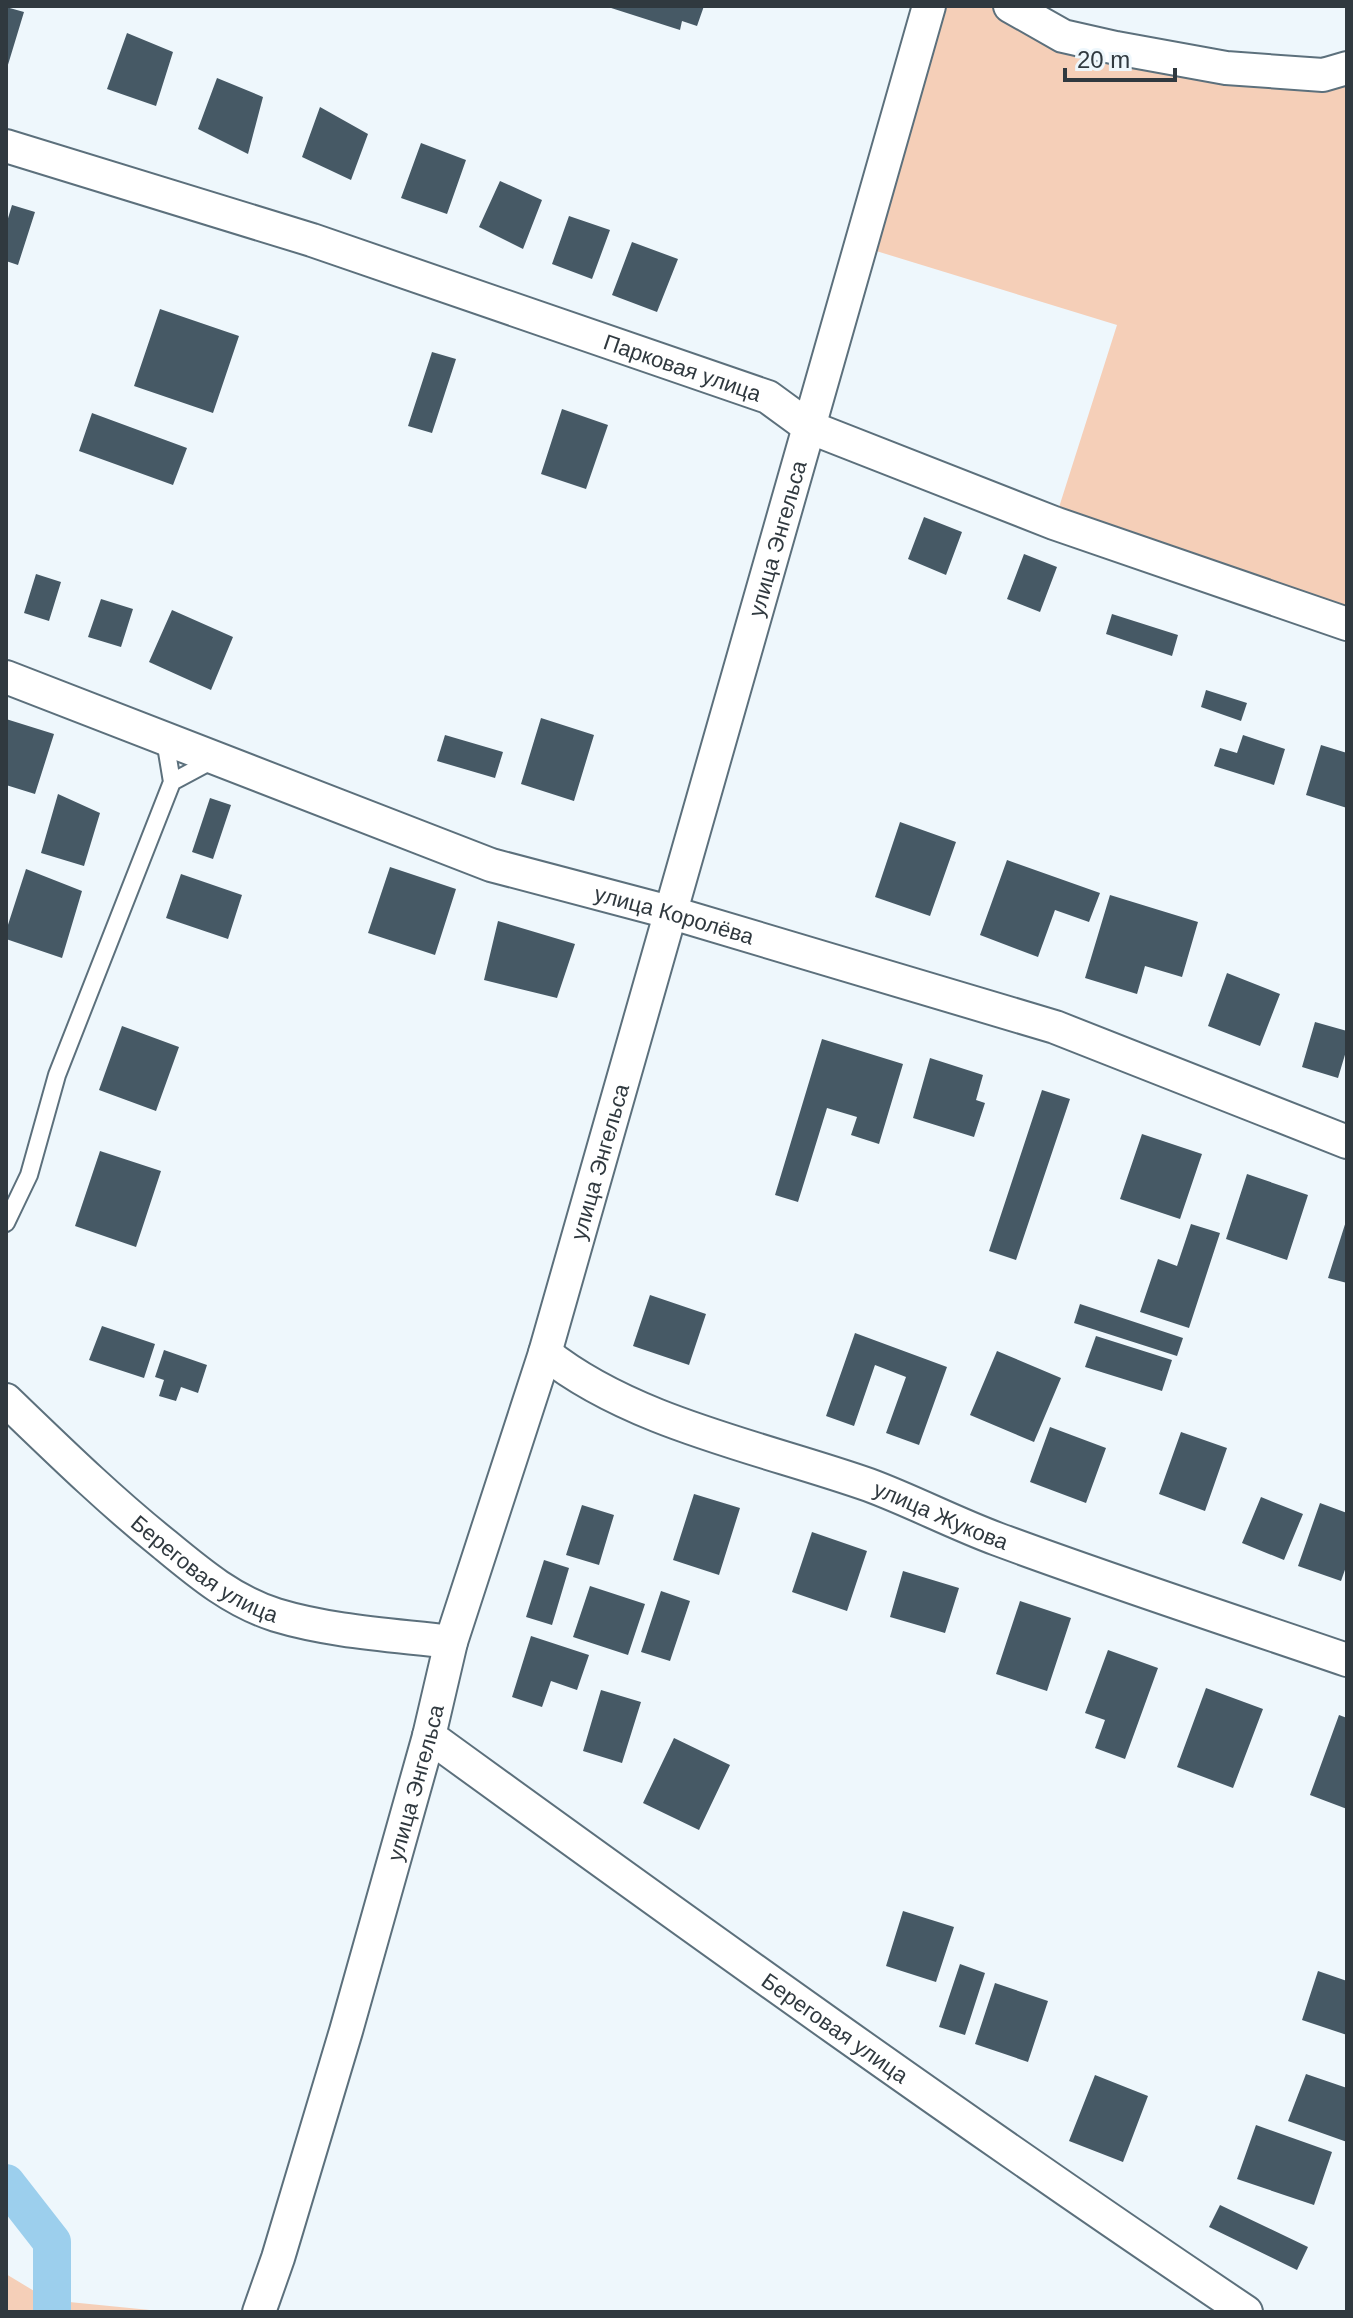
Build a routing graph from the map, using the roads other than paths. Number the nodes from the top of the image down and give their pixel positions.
1 (929, 6) edge
2 (1010, 6) edge
3 (1347, 68) edge
4 (6, 146) edge
5 (809, 427) junction
6 (1347, 624) edge
7 (6, 677) edge
8 (165, 740) junction
9 (215, 759) junction
10 (172, 782) junction
11 (669, 912) junction
12 (1347, 1142) edge
13 (6, 1223) edge
14 (545, 1353) junction
15 (6, 1400) edge
16 (451, 1642) junction
17 (1347, 1660) edge
18 (429, 1736) junction
19 (259, 2312) edge
20 (1246, 2312) edge

1 - 5 street, улица Энгельса
2 - 3 street
4 - 5 street, Парковая улица
5 - 6 street, Парковая улица
5 - 11 street, улица Энгельса
7 - 8 street, улица Королёва
8 - 9 street, улица Королёва
8 - 10 lane
9 - 10 lane
9 - 11 street, улица Королёва
10 - 13 lane
11 - 12 street, улица Королёва
11 - 14 street, улица Энгельса
14 - 16 street, улица Энгельса
14 - 17 street, улица Жукова
15 - 16 street, Береговая улица
16 - 18 street, улица Энгельса
18 - 19 street, улица Энгельса
18 - 20 street, Береговая улица

